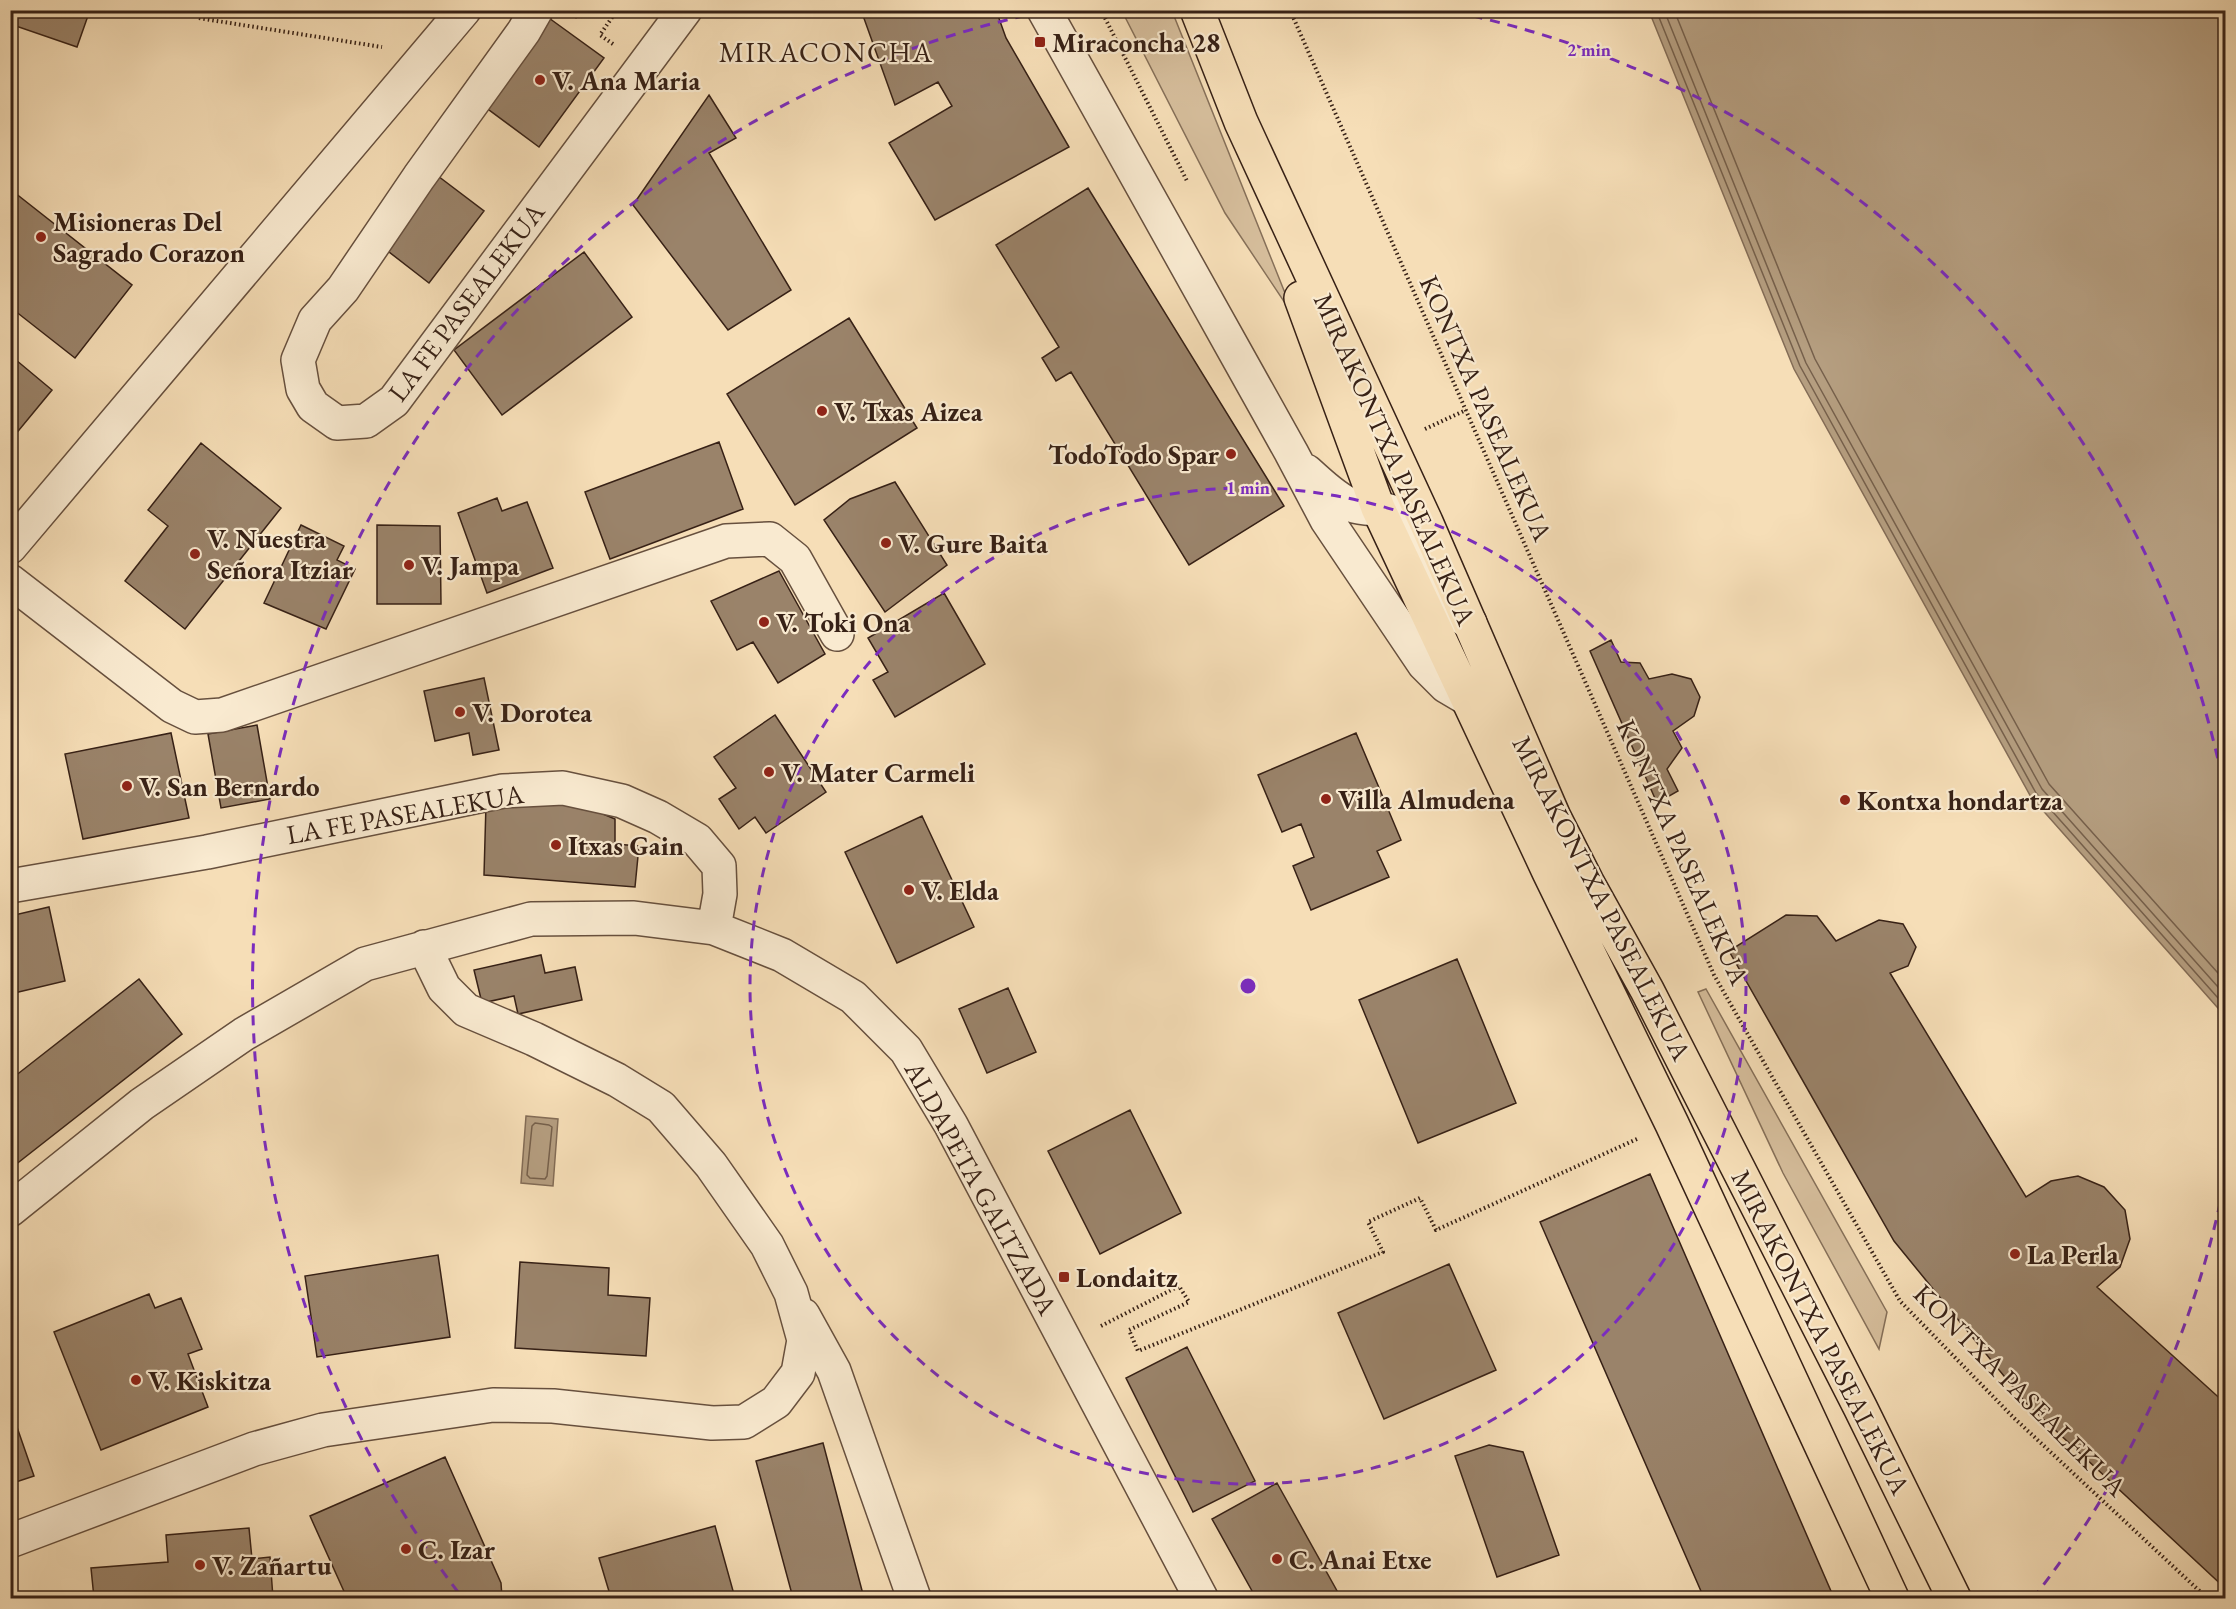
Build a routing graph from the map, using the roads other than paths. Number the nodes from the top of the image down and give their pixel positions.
1 (464, 10) edge
2 (536, 10) edge
3 (686, 10) edge
4 (1044, 10) edge
5 (1197, 10) edge
6 (1241, 123) junction
7 (1297, 464) junction
8 (1369, 508) junction
9 (1344, 545) junction
10 (10, 547) edge
11 (10, 581) edge
12 (1470, 623) junction
13 (837, 634) dead end
14 (1468, 699) junction
15 (10, 886) edge
16 (714, 928) junction
17 (424, 947) junction
18 (10, 1210) edge
19 (791, 1293) junction
20 (10, 1540) edge
21 (914, 1599) edge
22 (1201, 1599) edge
23 (1892, 1599) edge
24 (1954, 1599) edge

1 - 10 street
2 - 3 street, LA FE PASEALEKUA
4 - 7 street
5 - 6 main road, MIRAKONTXA PASEALEKUA
6 - 8 main road, MIRAKONTXA PASEALEKUA
6 - 12 main road, MIRAKONTXA PASEALEKUA
7 - 8 street
7 - 9 street
8 - 9 street
8 - 12 street
8 - 14 main road, MIRAKONTXA PASEALEKUA
9 - 14 street
11 - 13 street
12 - 24 main road, MIRAKONTXA PASEALEKUA
14 - 23 main road, MIRAKONTXA PASEALEKUA
15 - 16 street, LA FE PASEALEKUA
16 - 17 street, ALDAPETA GALTZADA
16 - 22 street, ALDAPETA GALTZADA
17 - 18 street, ALDAPETA GALTZADA
17 - 19 street
19 - 20 street
19 - 21 street

